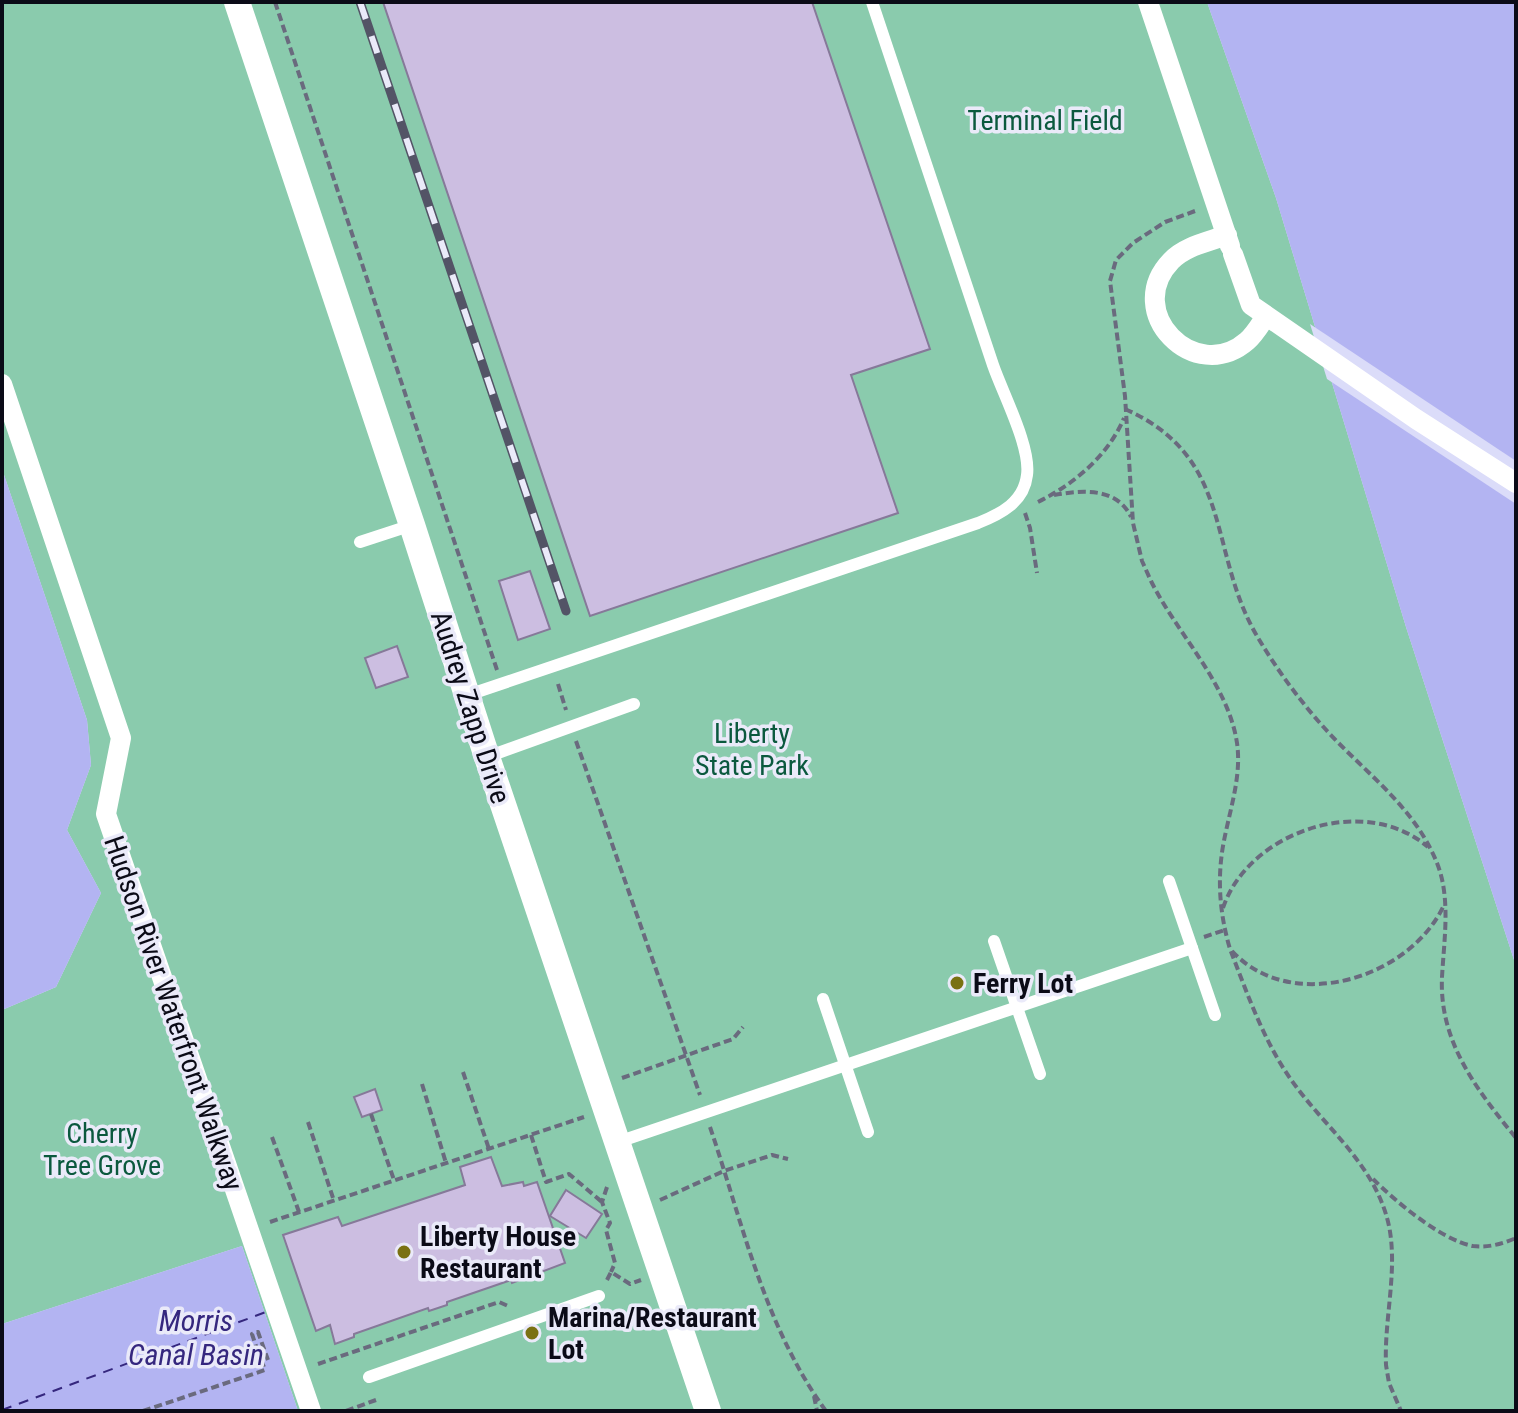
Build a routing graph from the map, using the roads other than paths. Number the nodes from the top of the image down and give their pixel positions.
1 (237, 2) edge
2 (872, 2) edge
3 (1148, 2) edge
4 (1230, 245) junction
5 (1266, 316) junction
6 (2, 384) edge
7 (1516, 483) edge
8 (412, 525) junction
9 (360, 542) dead end
10 (468, 695) junction
11 (634, 704) dead end
12 (487, 757) junction
13 (1169, 881) dead end
14 (994, 941) dead end
15 (1192, 948) junction
16 (823, 999) dead end
17 (1017, 1007) junction
18 (1215, 1015) dead end
19 (845, 1065) junction
20 (1040, 1074) dead end
21 (868, 1132) dead end
22 (618, 1142) junction
23 (599, 1296) road end
24 (369, 1377) dead end
25 (311, 1411) edge
26 (708, 1411) edge

1 - 8 street, Audrey Zapp Drive
2 - 10 lane
3 - 4 street
4 - 5 street
4 - 5 street
5 - 7 street
6 - 25 street, Hudson River Waterfront Walkway
8 - 9 lane
8 - 10 street, Audrey Zapp Drive
10 - 12 street, Audrey Zapp Drive
11 - 12 lane
12 - 22 street, Audrey Zapp Drive
13 - 15 lane
14 - 17 lane
15 - 17 lane
15 - 18 lane
16 - 19 lane
17 - 19 lane
17 - 20 lane
19 - 21 lane
19 - 22 lane
22 - 26 street, Audrey Zapp Drive
23 - 24 lane

